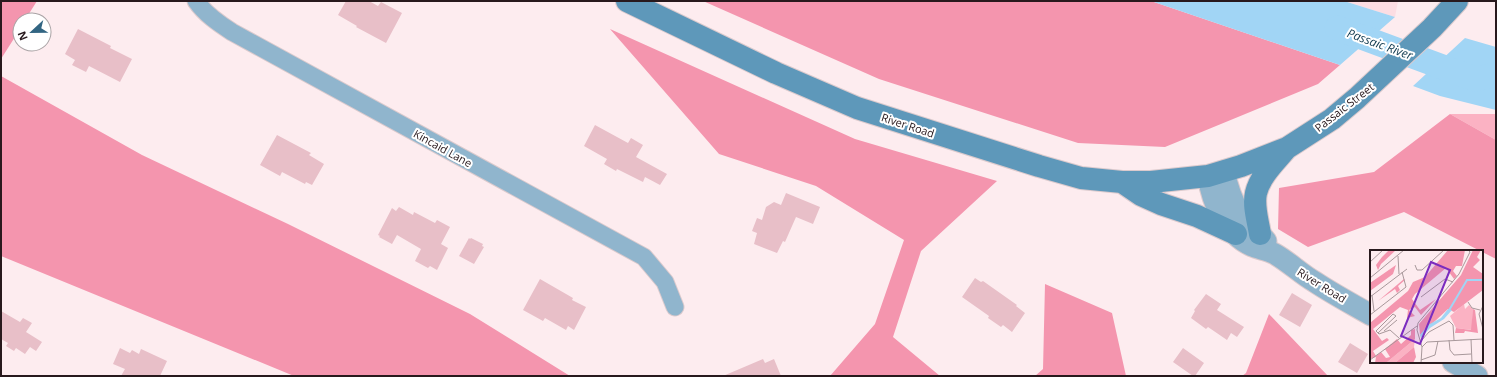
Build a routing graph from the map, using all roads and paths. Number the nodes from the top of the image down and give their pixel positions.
1 (196, 1) edge
2 (627, 1) edge
3 (1442, 1) edge
4 (1457, 1) edge
5 (1432, 28) junction
6 (1286, 148) junction
7 (1216, 173) junction
8 (1122, 182) junction
9 (1236, 234) junction
10 (1260, 234) junction
11 (1274, 253) junction
12 (675, 308) dead end
13 (1370, 313) edge
14 (1455, 363) edge
15 (1477, 376) edge

1 - 12 street, Kincaid Lane
2 - 8 main road, River Road
3 - 5 street
4 - 5 main road, Passaic Street
5 - 6 main road, Passaic Street
6 - 7 main road, Passaic Street
6 - 10 main road
7 - 8 main road, River Road
7 - 9 street
7 - 10 street
8 - 9 main road
9 - 11 street
10 - 11 street
11 - 13 street, River Road
14 - 15 street

